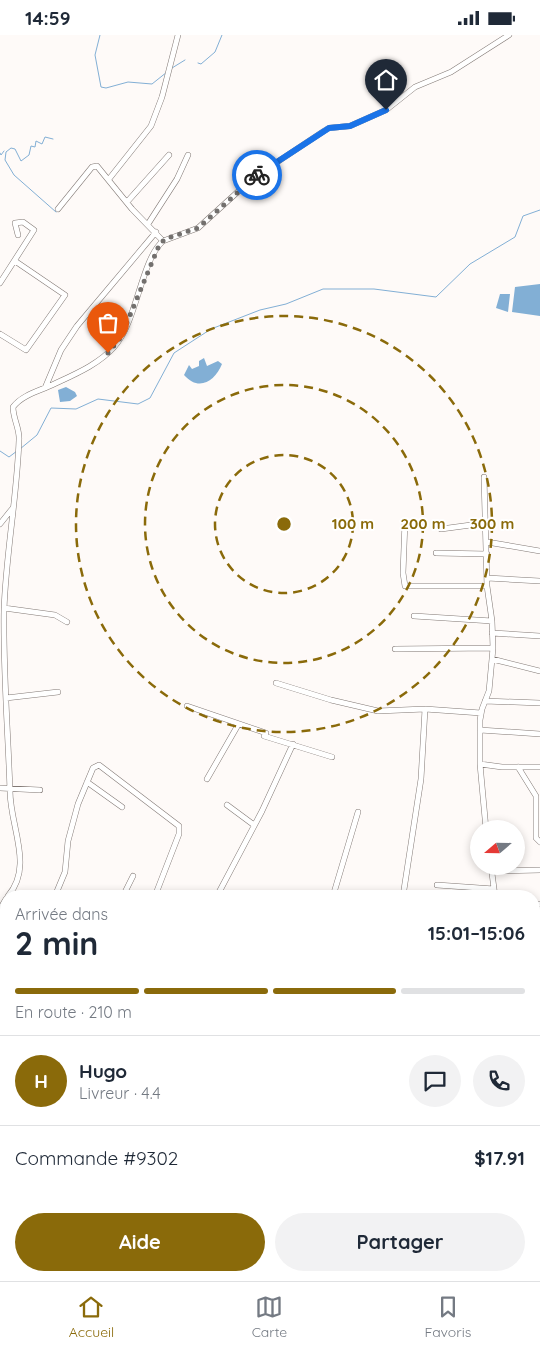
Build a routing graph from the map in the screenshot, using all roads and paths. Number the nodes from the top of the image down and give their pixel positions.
1 (178, 35) edge
2 (509, 35) edge
3 (169, 155) dead end
4 (188, 155) dead end
5 (109, 179) junction
6 (127, 202) junction
7 (58, 209) dead end
8 (148, 224) junction
9 (156, 232) junction
10 (18, 235) dead end
11 (163, 241) junction
12 (15, 261) junction
13 (0, 283) edge
14 (0, 334) edge
15 (44, 388) junction
16 (484, 477) dead end
17 (13, 508) junction
18 (405, 521) dead end
19 (486, 523) junction
20 (0, 525) edge
21 (441, 529) dead end
22 (487, 542) junction
23 (540, 551) edge
24 (436, 553) dead end
25 (486, 554) junction
26 (487, 578) junction
27 (540, 581) edge
28 (487, 586) junction
29 (4, 608) junction
30 (414, 616) dead end
31 (492, 621) junction
32 (67, 622) dead end
33 (492, 633) junction
34 (540, 636) edge
35 (493, 648) junction
36 (395, 649) dead end
37 (492, 659) junction
38 (540, 671) edge
39 (276, 683) dead end
40 (58, 692) dead end
41 (6, 698) junction
42 (485, 701) junction
43 (540, 703) edge
44 (187, 706) dead end
45 (425, 709) junction
46 (482, 713) junction
47 (238, 725) junction
48 (480, 730) junction
49 (540, 734) edge
50 (293, 744) junction
51 (332, 757) dead end
52 (480, 764) junction
53 (518, 767) junction
54 (540, 767) edge
55 (207, 779) dead end
56 (87, 782) junction
57 (0, 788) edge
58 (10, 789) junction
59 (40, 791) dead end
60 (538, 796) edge
61 (227, 805) dead end
62 (122, 807) dead end
63 (358, 811) dead end
64 (485, 820) edge
65 (254, 825) junction
66 (540, 842) edge
67 (525, 870) edge
68 (540, 870) edge
69 (493, 875) edge
70 (133, 876) dead end
71 (437, 885) dead end
72 (494, 889) joint
73 (13, 890) edge
74 (58, 890) edge
75 (127, 890) edge
76 (157, 890) edge
77 (220, 890) edge
78 (335, 890) edge
79 (404, 890) edge

1 - 5 street
2 - 11 street
3 - 6 street
4 - 8 street
5 - 6 street
5 - 7 street
6 - 8 street
8 - 9 street
9 - 11 street
9 - 15 street
10 - 12 street
11 - 15 street
12 - 13 street
12 - 14 street
15 - 17 street
16 - 19 street
17 - 20 street
17 - 29 street
18 - 28 street
19 - 21 street
19 - 22 street
22 - 23 street
22 - 25 street
24 - 25 street
25 - 26 street
26 - 27 street
26 - 28 street
28 - 31 street
29 - 32 street
29 - 41 street
30 - 31 street
31 - 33 street
33 - 34 street
33 - 35 street
35 - 36 street
35 - 37 street
37 - 38 street
37 - 42 street
39 - 45 street
40 - 41 street
41 - 58 street
42 - 43 street
42 - 46 street
44 - 47 street
45 - 46 street
45 - 79 street
46 - 48 street
47 - 50 street
47 - 55 street
48 - 49 street
48 - 52 street
50 - 51 street
50 - 65 street
52 - 53 street
52 - 64 street
53 - 54 street
53 - 60 street
56 - 62 street
56 - 74 street
56 - 76 street
57 - 58 street
58 - 59 street
58 - 73 street
60 - 66 street
61 - 65 street
63 - 78 street
65 - 77 street
67 - 68 street
69 - 72 street
70 - 75 street
71 - 72 street

